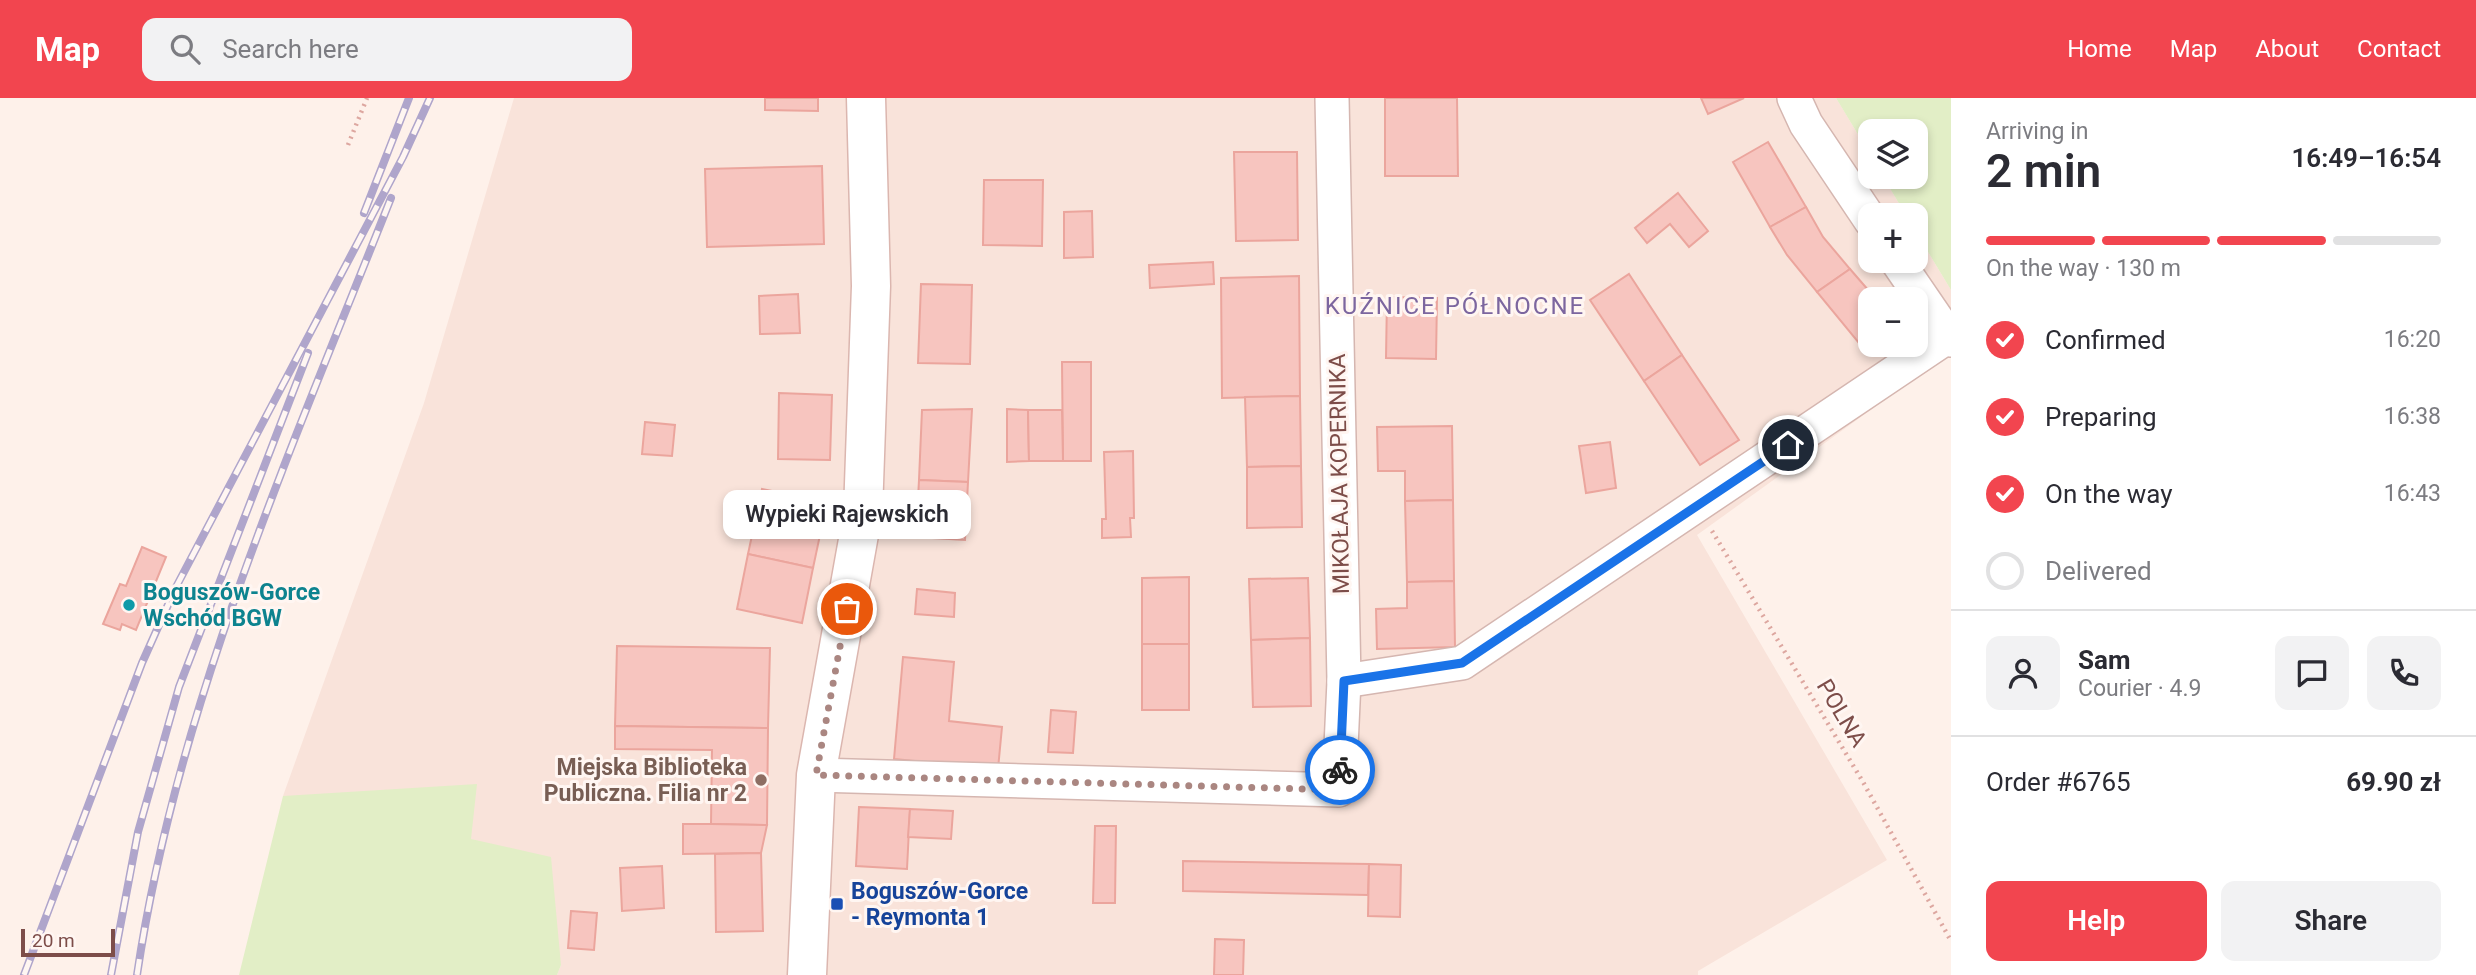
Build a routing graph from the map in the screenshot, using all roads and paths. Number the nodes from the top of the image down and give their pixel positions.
1 (367, 98) edge
2 (866, 98) edge
3 (1332, 98) edge
4 (1794, 98) edge
5 (348, 145) dead end
6 (1858, 203) edge
7 (1905, 273) edge
8 (1949, 339) edge
9 (1698, 507) junction
10 (1344, 681) junction
11 (816, 775) junction
12 (1951, 942) edge
13 (807, 975) edge

1 - 5 path
2 - 11 street
3 - 10 street, MIKOŁAJA KOPERNIKA
4 - 6 street
7 - 8 street
8 - 9 street
9 - 10 street
9 - 12 path, POLNA
10 - 11 street, MIKOŁAJA KOPERNIKA
11 - 13 street

